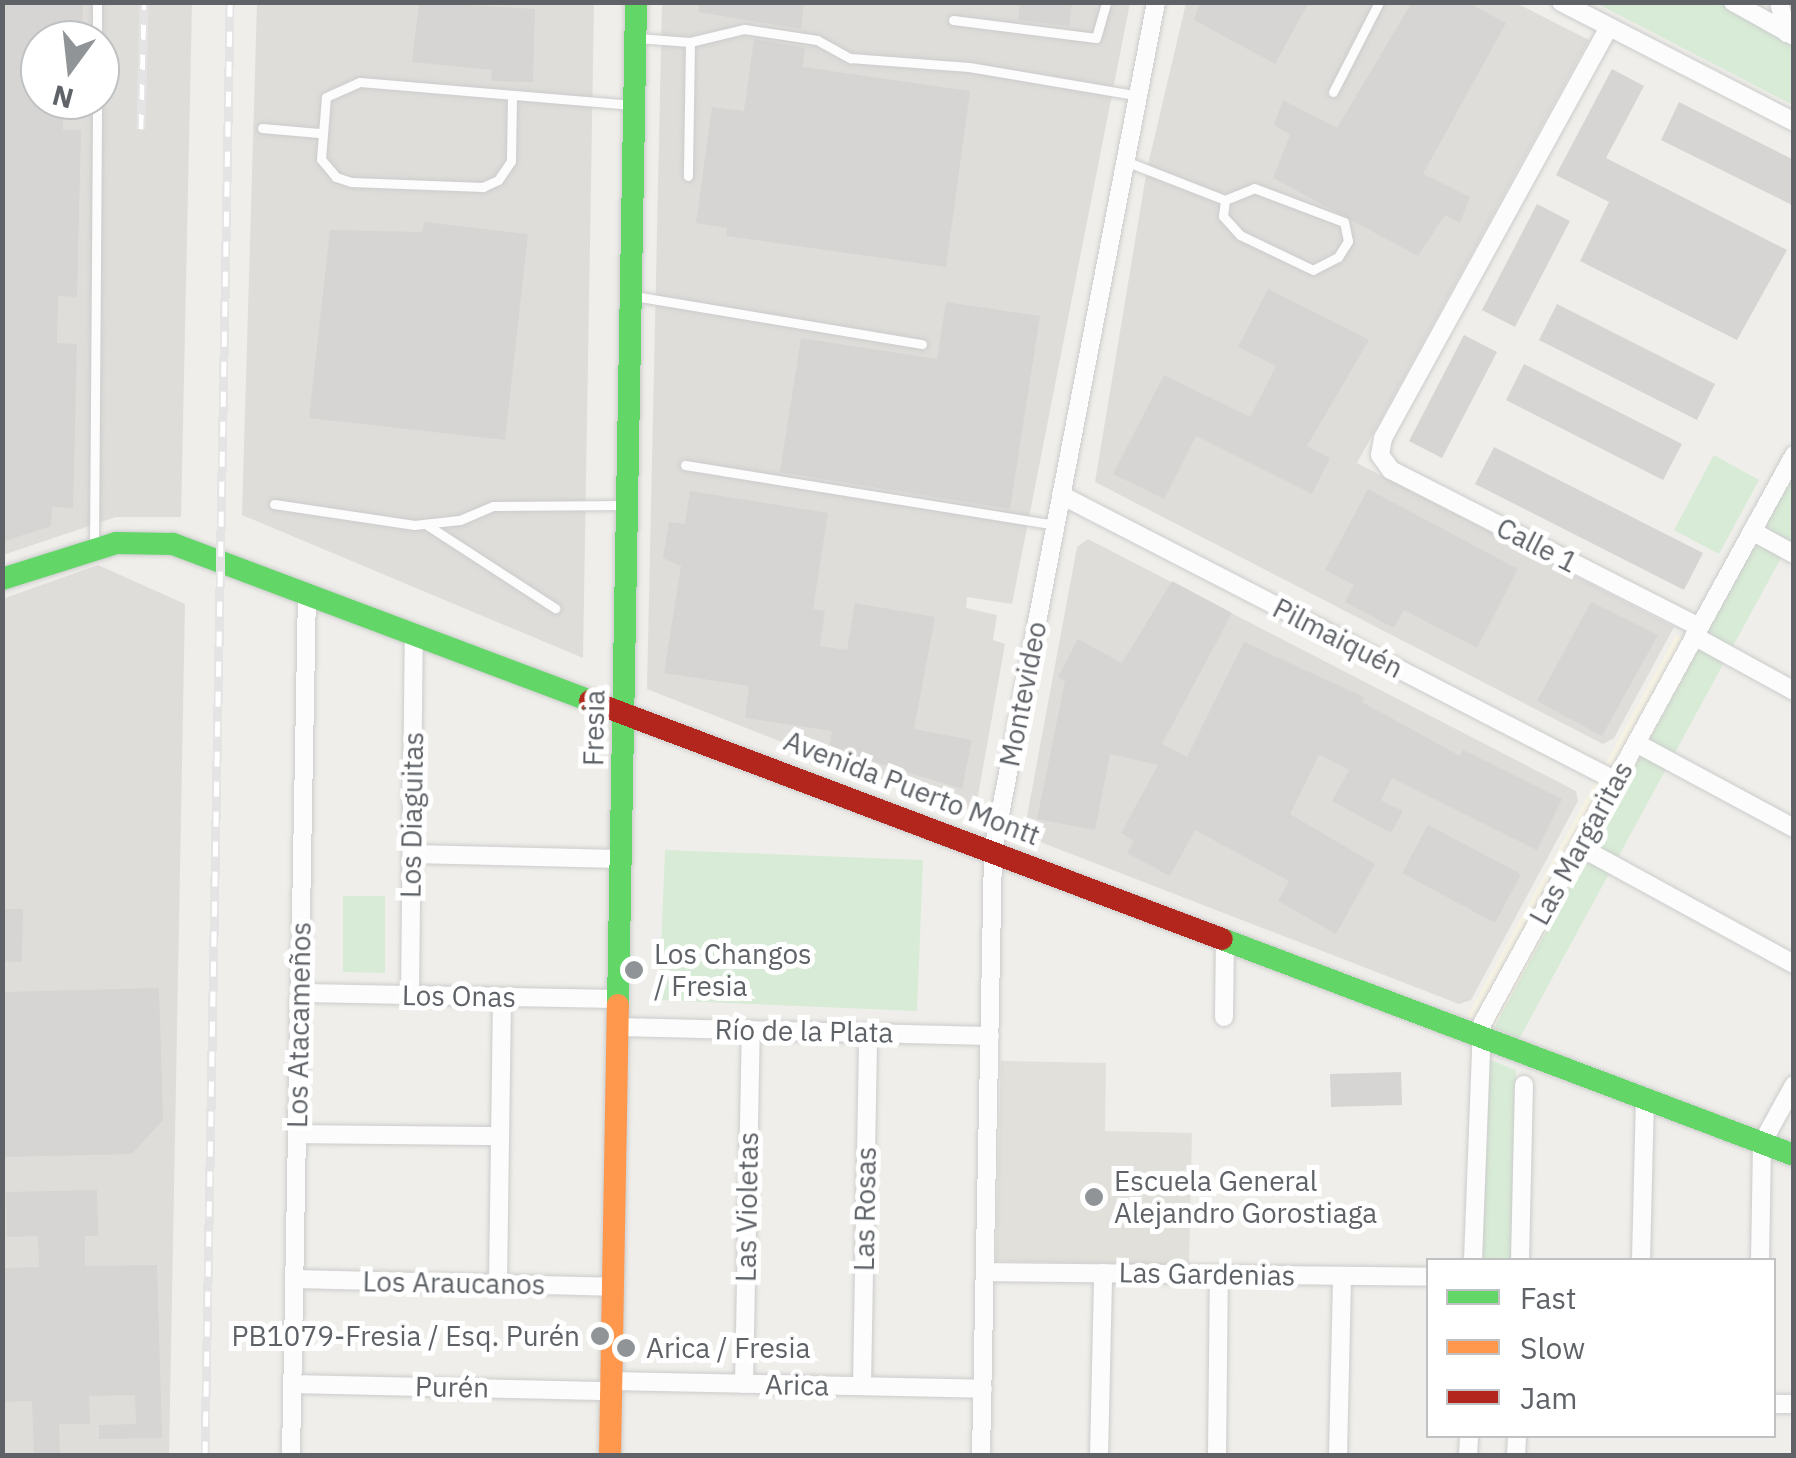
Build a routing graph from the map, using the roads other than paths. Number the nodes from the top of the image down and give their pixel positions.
1 (636, 2) edge
2 (1106, 2) edge
3 (1156, 2) edge
4 (1379, 2) edge
5 (1561, 2) edge
6 (1733, 2) edge
7 (1778, 2) edge
8 (954, 20) dead end
9 (1609, 27) junction
10 (1791, 34) edge
11 (636, 38) junction
12 (690, 42) junction
13 (1333, 92) dead end
14 (1134, 95) junction
15 (512, 96) junction
16 (634, 106) junction
17 (96, 120) edge
18 (1794, 122) edge
19 (262, 128) dead end
20 (319, 133) junction
21 (1121, 160) junction
22 (688, 176) dead end
23 (1225, 200) junction
24 (630, 296) junction
25 (922, 344) dead end
26 (1794, 454) edge
27 (686, 465) dead end
28 (1061, 495) junction
29 (274, 504) dead end
30 (627, 505) junction
31 (427, 524) junction
32 (1056, 525) junction
33 (1752, 531) junction
34 (94, 548) junction
35 (1794, 554) edge
36 (2, 579) edge
37 (308, 595) junction
38 (555, 608) dead end
39 (1697, 632) junction
40 (414, 634) junction
41 (1794, 690) edge
42 (624, 711) junction
43 (1636, 743) junction
44 (1616, 780) junction
45 (1794, 828) edge
46 (1580, 847) junction
47 (992, 851) junction
48 (412, 854) junction
49 (622, 858) junction
50 (1224, 939) junction
51 (1794, 964) edge
52 (300, 993) junction
53 (410, 995) junction
54 (502, 997) junction
55 (618, 999) junction
56 (1224, 1016) dead end
57 (618, 1026) junction
58 (750, 1030) junction
59 (868, 1032) junction
60 (990, 1036) junction
61 (1480, 1036) junction
62 (1524, 1084) dead end
63 (1794, 1085) edge
64 (1644, 1098) junction
65 (297, 1134) junction
66 (500, 1136) junction
67 (1762, 1143) junction
68 (1794, 1155) edge
69 (1473, 1258) edge
70 (1520, 1258) edge
71 (1640, 1258) edge
72 (1760, 1258) edge
73 (985, 1272) junction
74 (1102, 1273) junction
75 (1220, 1275) junction
76 (1342, 1276) junction
77 (1426, 1276) edge
78 (294, 1279) junction
79 (498, 1284) junction
80 (613, 1286) junction
81 (292, 1384) junction
82 (744, 1384) junction
83 (611, 1386) junction
84 (862, 1386) junction
85 (983, 1389) junction
86 (290, 1456) edge
87 (610, 1456) edge
88 (982, 1456) edge
89 (1099, 1456) edge
90 (1217, 1456) edge
91 (1338, 1456) edge

1 - 11 street, Fresia
2 - 8 lane
3 - 14 street, Montevideo
4 - 13 lane
5 - 9 street
6 - 10 street
7 - 10 street
9 - 18 street
9 - 39 street, Calle 1
11 - 12 lane
11 - 16 street, Fresia
12 - 14 lane
12 - 22 lane
14 - 21 street, Montevideo
15 - 16 lane
15 - 20 lane
15 - 20 lane
16 - 24 street, Fresia
17 - 34 lane
19 - 20 lane
21 - 23 lane
21 - 28 street, Montevideo
23 - 23 lane
24 - 25 lane
24 - 30 street, Fresia
26 - 33 street, Las Margaritas
27 - 32 lane
28 - 32 street, Montevideo
28 - 44 street, Pilmaiquén
29 - 31 lane
30 - 31 lane
30 - 42 street, Fresia
31 - 38 lane
32 - 47 street, Montevideo
33 - 35 street
33 - 39 street, Las Margaritas
34 - 36 street, Avenida Puerto Montt
34 - 37 street, Avenida Puerto Montt
37 - 40 street, Avenida Puerto Montt
37 - 52 street, Los Atacameños
39 - 41 street, Calle 1
39 - 43 street, Las Margaritas
40 - 42 street, Avenida Puerto Montt
40 - 48 street, Los Diaguitas
42 - 47 street, Avenida Puerto Montt
42 - 49 street, Fresia
43 - 44 street, Las Margaritas
43 - 45 street
44 - 46 street, Las Margaritas
46 - 51 street
46 - 61 street, Las Margaritas
47 - 50 street, Avenida Puerto Montt
47 - 60 street, Montevideo
48 - 49 street
48 - 53 street, Los Diaguitas
49 - 55 street, Fresia
50 - 56 street
50 - 61 street, Avenida Puerto Montt
52 - 53 street, Los Onas
52 - 65 street, Los Atacameños
53 - 54 street, Los Onas
54 - 55 street, Los Onas
54 - 66 street
55 - 57 street, Fresia
57 - 58 street, Río de la Plata
57 - 80 street, Fresia
58 - 59 street, Río de la Plata
58 - 82 street, Las Violetas
59 - 60 street, Río de la Plata
59 - 84 street, Las Rosas
60 - 73 street, Montevideo
61 - 64 street, Avenida Puerto Montt
61 - 69 street, Las Margaritas
62 - 70 street
63 - 67 street
64 - 67 street, Avenida Puerto Montt
64 - 71 street
65 - 66 street
65 - 78 street, Los Atacameños
66 - 79 street
67 - 68 street, Avenida Puerto Montt
67 - 72 street
73 - 74 street, Las Gardenias
73 - 85 street, Montevideo
74 - 75 street, Las Gardenias
74 - 89 street
75 - 76 street, Las Gardenias
75 - 90 street
76 - 77 street, Las Gardenias
76 - 91 street
78 - 79 street, Los Araucanos
78 - 81 street, Los Atacameños
79 - 80 street, Los Araucanos
80 - 83 street, Fresia
81 - 83 street, Purén
81 - 86 street, Los Atacameños
82 - 83 street, Arica
82 - 84 street, Arica
83 - 87 street, Fresia
84 - 85 street, Arica
85 - 88 street, Montevideo

